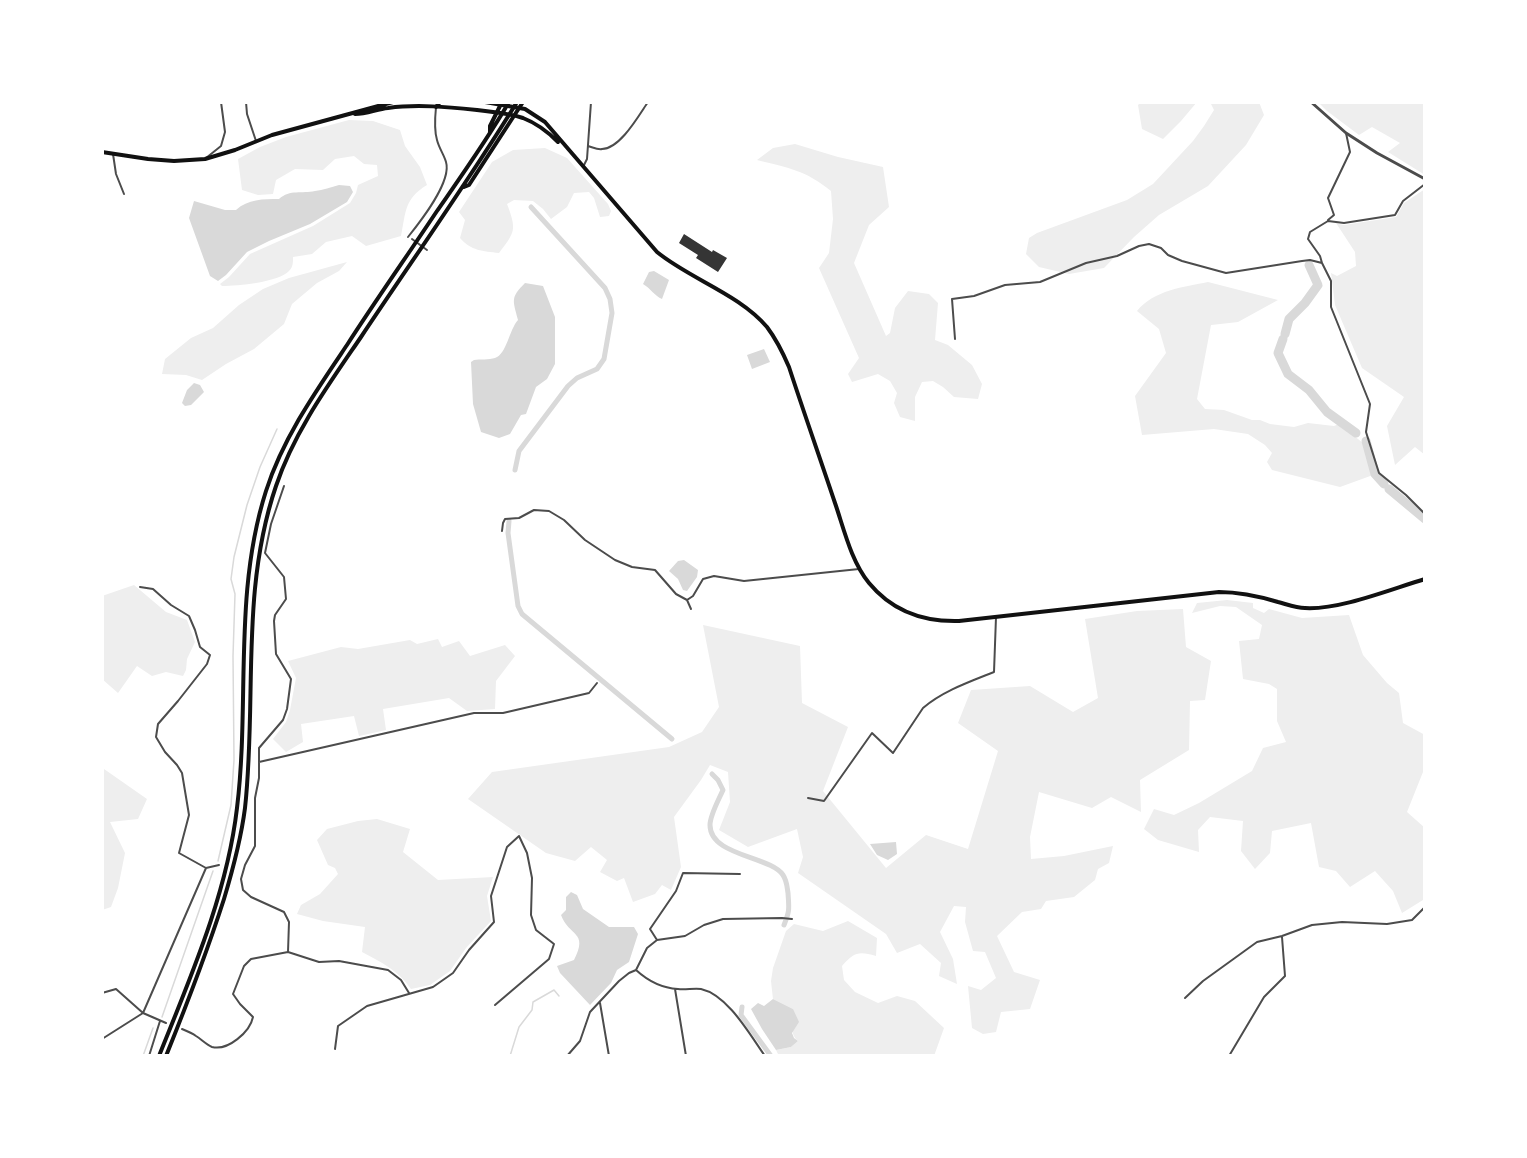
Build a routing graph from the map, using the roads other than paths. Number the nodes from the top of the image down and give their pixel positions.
1 (221, 102) edge
2 (246, 102) edge
3 (393, 102) edge
4 (485, 102) edge
5 (502, 102) edge
6 (509, 102) edge
7 (517, 102) edge
8 (523, 102) edge
9 (591, 102) edge
10 (648, 102) edge
11 (1311, 102) edge
12 (437, 104) edge
13 (349, 114) junction
14 (1346, 133) junction
15 (490, 134) junction
16 (256, 141) junction
17 (588, 146) junction
18 (102, 152) edge
19 (113, 154) junction
20 (571, 155) junction
21 (205, 159) junction
22 (582, 167) junction
23 (1425, 179) edge
24 (1425, 184) edge
25 (462, 187) junction
26 (124, 194) dead end
27 (1328, 221) junction
28 (408, 237) dead end
29 (412, 239) dead end
30 (427, 250) dead end
31 (1322, 263) junction
32 (954, 339) dead end
33 (284, 486) dead end
34 (1425, 514) edge
35 (502, 531) dead end
36 (859, 568) junction
37 (1425, 579) edge
38 (140, 587) dead end
39 (687, 600) junction
40 (691, 609) dead end
41 (996, 617) junction
42 (597, 683) dead end
43 (259, 762) junction
44 (808, 798) dead end
45 (219, 865) dead end
46 (206, 868) junction
47 (740, 874) dead end
48 (1425, 907) edge
49 (792, 919) dead end
50 (1282, 936) junction
51 (657, 940) junction
52 (288, 952) junction
53 (636, 970) junction
54 (675, 989) junction
55 (102, 993) edge
56 (410, 993) junction
57 (1185, 998) dead end
58 (600, 1003) junction
59 (495, 1005) dead end
60 (143, 1013) junction
61 (160, 1021) junction
62 (166, 1023) dead end
63 (182, 1029) dead end
64 (102, 1039) edge
65 (335, 1049) dead end
66 (149, 1056) edge
67 (159, 1056) edge
68 (166, 1056) edge
69 (567, 1056) edge
70 (609, 1056) edge
71 (686, 1056) edge
72 (765, 1056) edge
73 (1229, 1056) edge

1 - 21 street
2 - 16 street
3 - 13 main road
4 - 20 main road
5 - 15 main road
6 - 15 main road
7 - 25 main road
8 - 25 main road
9 - 17 street
10 - 17 street
11 - 14 street
12 - 13 main road
12 - 20 main road
12 - 28 street
13 - 16 main road
14 - 23 street
14 - 27 street
15 - 67 main road
16 - 21 main road
17 - 22 street
18 - 19 main road
19 - 21 main road
19 - 26 street
20 - 22 main road
22 - 36 main road
24 - 27 street
25 - 68 main road
27 - 31 street
29 - 30 street
31 - 32 street
31 - 34 street
33 - 43 street
35 - 39 street
36 - 39 street
36 - 41 main road
37 - 41 main road
38 - 46 street
39 - 40 street
41 - 44 street
42 - 43 street
43 - 52 street
45 - 46 street
46 - 60 street
47 - 51 street
48 - 50 street
49 - 51 street
50 - 57 street
50 - 73 street
51 - 53 street
52 - 56 street
52 - 63 street
53 - 54 street
53 - 58 street
54 - 71 street
54 - 72 street
55 - 60 street
56 - 59 street
56 - 65 street
58 - 69 street
58 - 70 street
60 - 61 street
60 - 64 street
61 - 62 street
61 - 66 street

